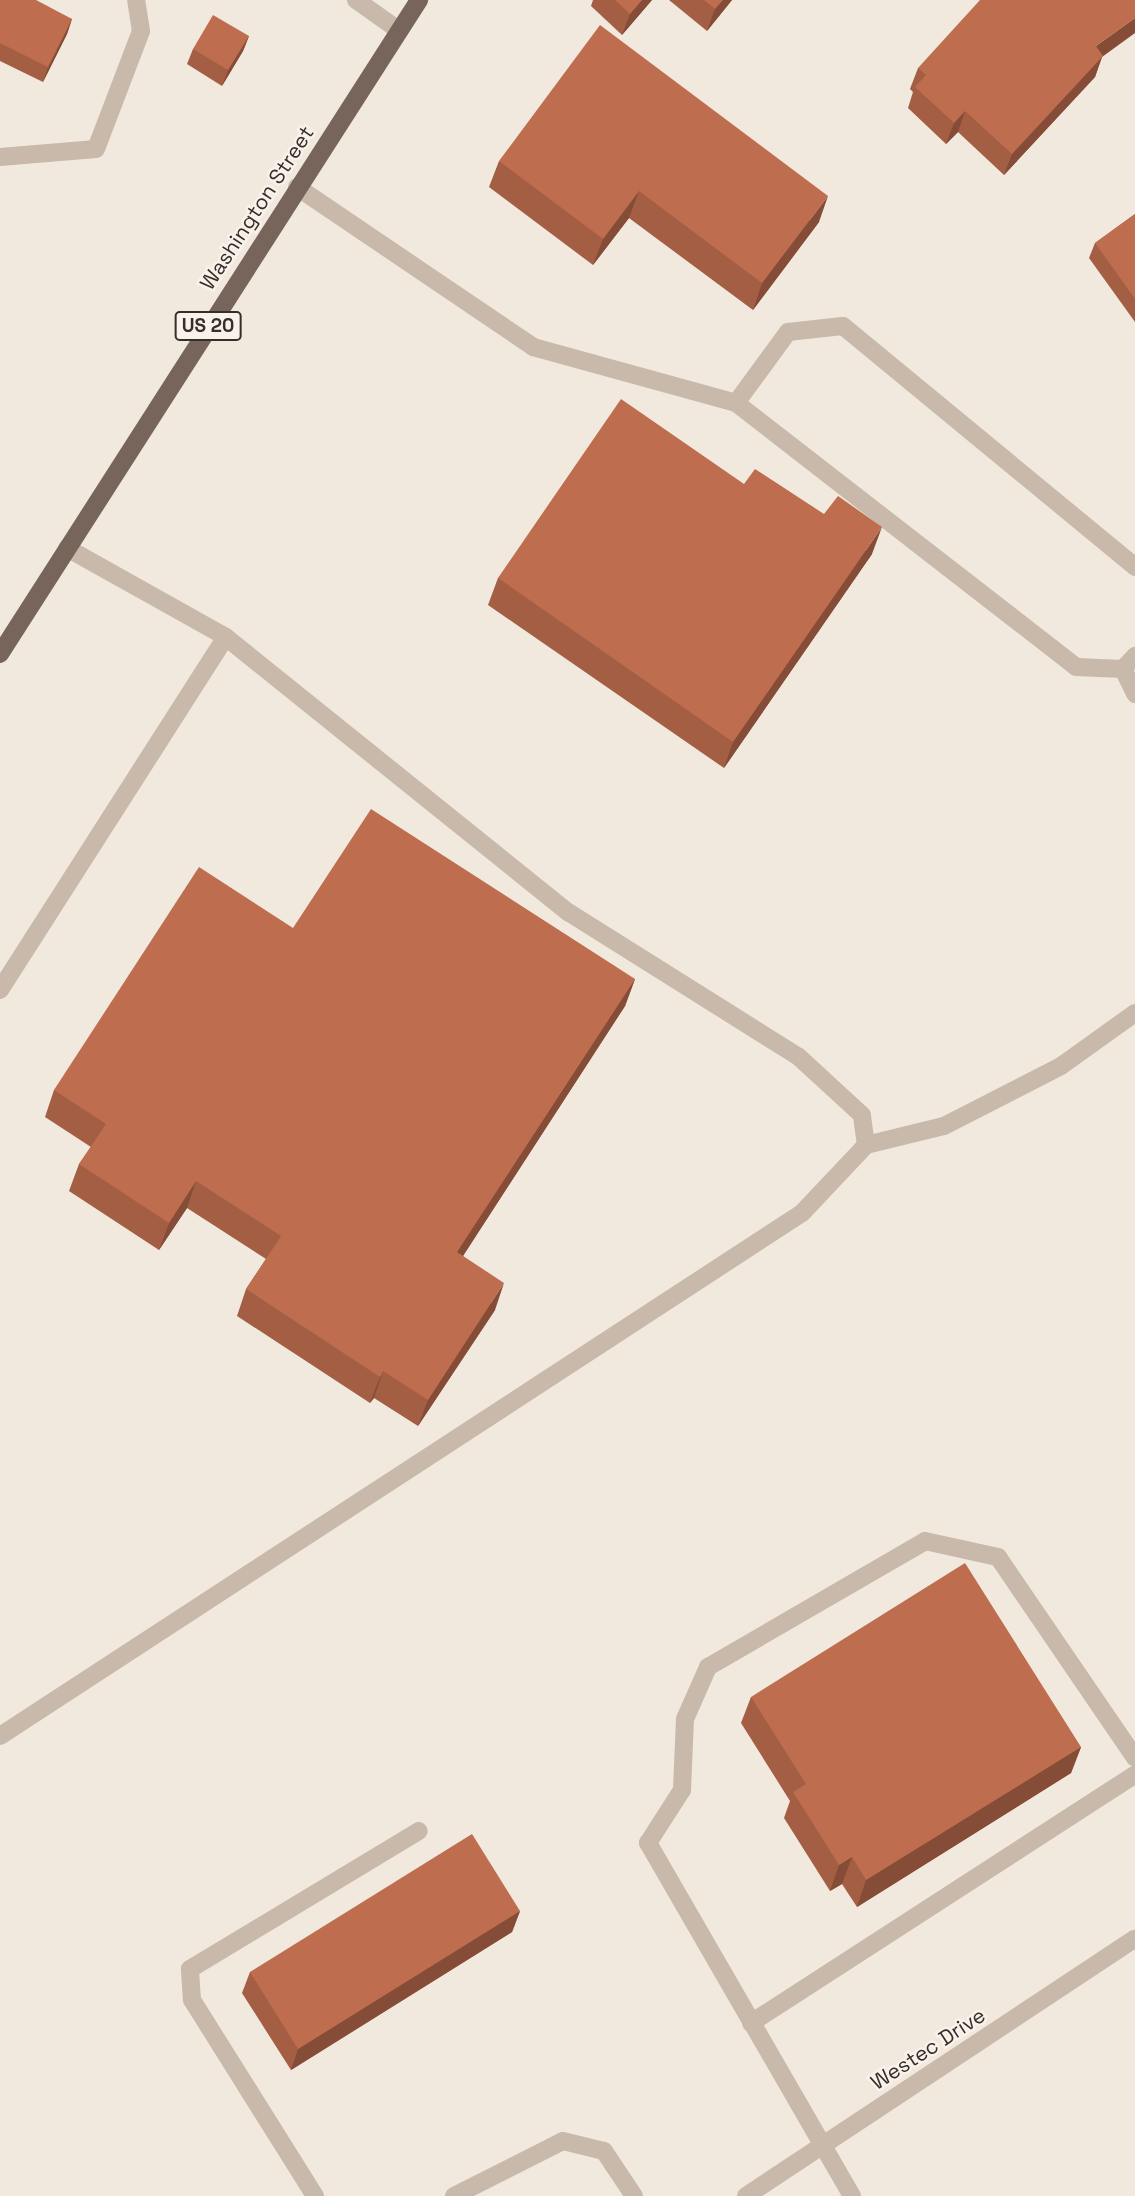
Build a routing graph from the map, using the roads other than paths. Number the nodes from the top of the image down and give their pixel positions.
1 (136, 0) edge
2 (356, 0) edge
3 (419, 0) edge
4 (397, 29) junction
5 (0, 157) edge
6 (298, 187) junction
7 (736, 403) junction
8 (67, 548) junction
9 (1135, 567) edge
10 (226, 637) junction
11 (0, 654) edge
12 (1129, 662) edge
13 (1135, 694) edge
14 (0, 990) edge
15 (1135, 1013) edge
16 (866, 1145) junction
17 (0, 1735) edge
18 (1135, 1758) edge
19 (1135, 1775) edge
20 (419, 1831) dead end
21 (1135, 1939) edge
22 (751, 2023) junction
23 (822, 2146) junction
24 (315, 2196) edge
25 (454, 2196) edge
26 (634, 2196) edge
27 (746, 2196) edge
28 (852, 2196) edge

1 - 5 street
2 - 4 street
3 - 4 main road, Washington Street / US 20
4 - 6 main road, Washington Street / US 20
6 - 7 street
6 - 8 main road, Washington Street / US 20
7 - 9 street
7 - 12 street
8 - 10 street
8 - 11 main road, Washington Street / US 20
10 - 14 street
10 - 16 street
12 - 13 street
15 - 16 street
16 - 17 street
18 - 22 street
19 - 22 street
20 - 24 street
21 - 23 street, Westec Drive
22 - 23 street
23 - 27 street, Westec Drive
23 - 28 street
25 - 26 street

